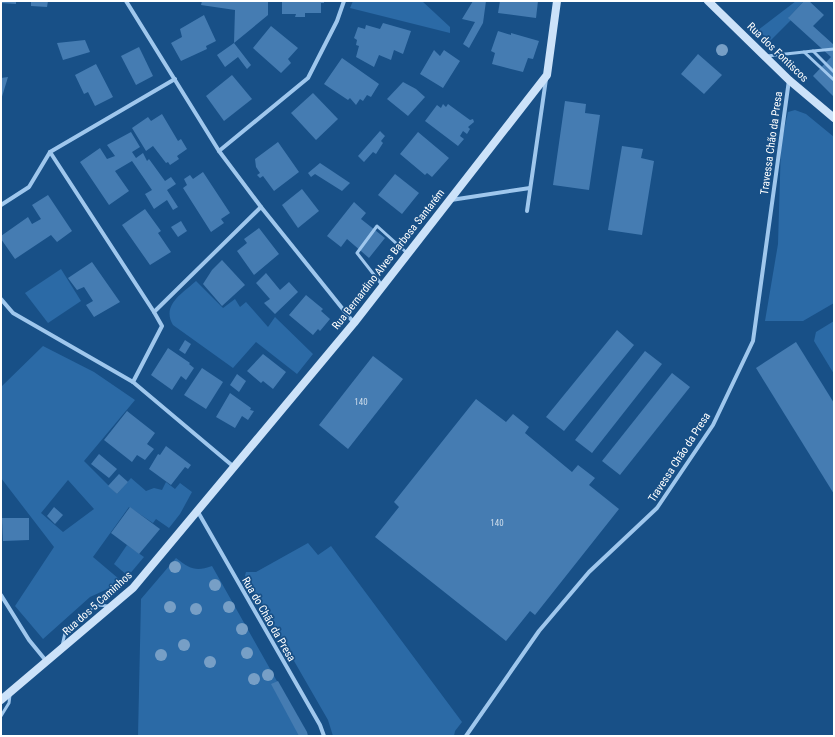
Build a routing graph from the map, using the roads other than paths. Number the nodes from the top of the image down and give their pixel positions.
1 (126, 1) edge
2 (344, 1) edge
3 (557, 1) edge
4 (708, 1) edge
5 (834, 49) edge
6 (813, 51) junction
7 (804, 52) junction
8 (765, 56) junction
9 (834, 72) edge
10 (547, 75) junction
11 (175, 78) junction
12 (789, 80) junction
13 (834, 80) edge
14 (834, 118) edge
15 (219, 151) junction
16 (50, 152) junction
17 (530, 188) junction
18 (447, 201) junction
19 (1, 205) edge
20 (261, 207) junction
21 (527, 211) dead end
22 (407, 252) junction
23 (382, 285) junction
24 (1, 299) edge
25 (154, 312) junction
26 (354, 323) junction
27 (133, 382) junction
28 (234, 467) junction
29 (198, 512) junction
30 (1, 595) edge
31 (112, 607) junction
32 (62, 649) junction
33 (47, 662) junction
34 (10, 693) junction
35 (1, 700) edge
36 (1, 716) edge
37 (324, 736) edge
38 (466, 736) edge

1 - 11 street
2 - 15 street
3 - 10 street
4 - 8 street, Rua dos Fontiscos
5 - 6 lane
6 - 7 lane
6 - 9 lane
7 - 8 lane
7 - 13 lane
8 - 12 street, Rua dos Fontiscos
10 - 17 street
10 - 18 street, Rua Bernardino Alves Barbosa Santarém
11 - 15 street
11 - 16 street
12 - 14 street, Rua dos Fontiscos
12 - 38 street, Travessa Chão da Presa
15 - 20 street
16 - 19 street
16 - 25 street
17 - 18 street
17 - 21 street
18 - 22 street, Rua Bernardino Alves Barbosa Santarém
20 - 25 street
20 - 26 street
22 - 23 street, Rua Bernardino Alves Barbosa Santarém
22 - 23 lane
23 - 26 street, Rua Bernardino Alves Barbosa Santarém
24 - 27 street
25 - 27 street
26 - 28 street, Rua Bernardino Alves Barbosa Santarém
27 - 28 street
28 - 29 street, Rua Bernardino Alves Barbosa Santarém
29 - 31 street, Rua dos 5 Caminhos
29 - 37 street, Rua do Chão da Presa
30 - 33 street
31 - 32 street, Rua dos 5 Caminhos
31 - 32 lane
32 - 33 street, Rua dos 5 Caminhos
33 - 34 street, Rua dos 5 Caminhos
34 - 35 street, Rua dos 5 Caminhos
34 - 36 lane

